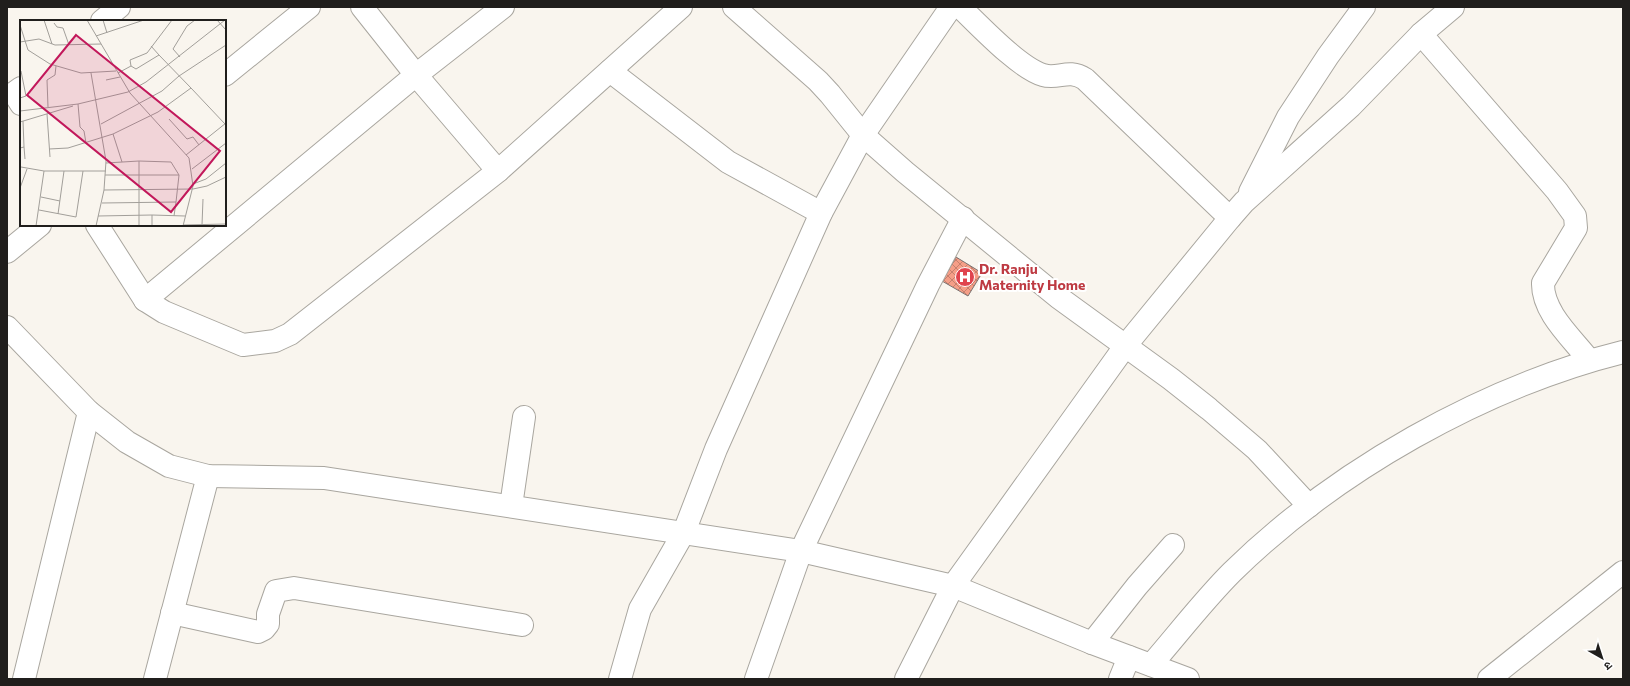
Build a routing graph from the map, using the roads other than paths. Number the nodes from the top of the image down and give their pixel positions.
1 (119, 7) edge
2 (309, 7) edge
3 (362, 7) edge
4 (503, 7) edge
5 (681, 7) edge
6 (734, 7) edge
7 (951, 7) edge
8 (960, 7) edge
9 (1364, 7) edge
10 (1453, 7) edge
11 (103, 20) edge
12 (1421, 34) junction
13 (610, 71) junction
14 (226, 74) edge
15 (416, 75) junction
16 (863, 135) junction
17 (498, 172) junction
18 (1244, 202) junction
19 (821, 213) junction
20 (963, 218) junction
21 (1230, 218) junction
22 (39, 226) edge
23 (98, 226) edge
24 (7, 252) edge
25 (145, 300) junction
26 (7, 326) edge
27 (1126, 345) junction
28 (1623, 352) edge
29 (1589, 360) junction
30 (89, 412) junction
31 (524, 418) dead end
32 (208, 476) junction
33 (511, 506) junction
34 (1309, 506) junction
35 (684, 532) junction
36 (1173, 545) dead end
37 (801, 551) junction
38 (1620, 578) edge
39 (953, 586) junction
40 (172, 613) junction
41 (522, 625) dead end
42 (1092, 643) junction
43 (1129, 657) junction
44 (1151, 665) junction
45 (24, 679) edge
46 (155, 679) edge
47 (620, 679) edge
48 (756, 679) edge
49 (906, 679) edge
50 (1120, 679) edge
51 (1188, 679) edge
52 (1489, 679) edge

1 - 11 street
2 - 14 street
3 - 15 street
4 - 15 street
5 - 13 street
6 - 16 street
7 - 16 street
8 - 21 street
9 - 18 street
10 - 12 street
12 - 18 street
12 - 29 street
13 - 17 street
13 - 19 street
15 - 17 street
15 - 25 street
16 - 19 street
16 - 20 street
17 - 25 street
18 - 21 street
19 - 35 street
20 - 27 street
20 - 37 street
21 - 27 street
22 - 24 street
23 - 25 street
26 - 30 street
27 - 34 street
27 - 39 street
28 - 29 street
29 - 34 street
30 - 32 street
30 - 45 street
31 - 33 street
32 - 33 street
32 - 40 street
33 - 35 street
34 - 44 street
35 - 37 street
35 - 47 street
36 - 42 street
37 - 39 street
37 - 48 street
38 - 52 street
39 - 42 street
39 - 49 street
40 - 41 street
40 - 46 street
42 - 43 street
43 - 44 street
43 - 50 street
44 - 51 street

